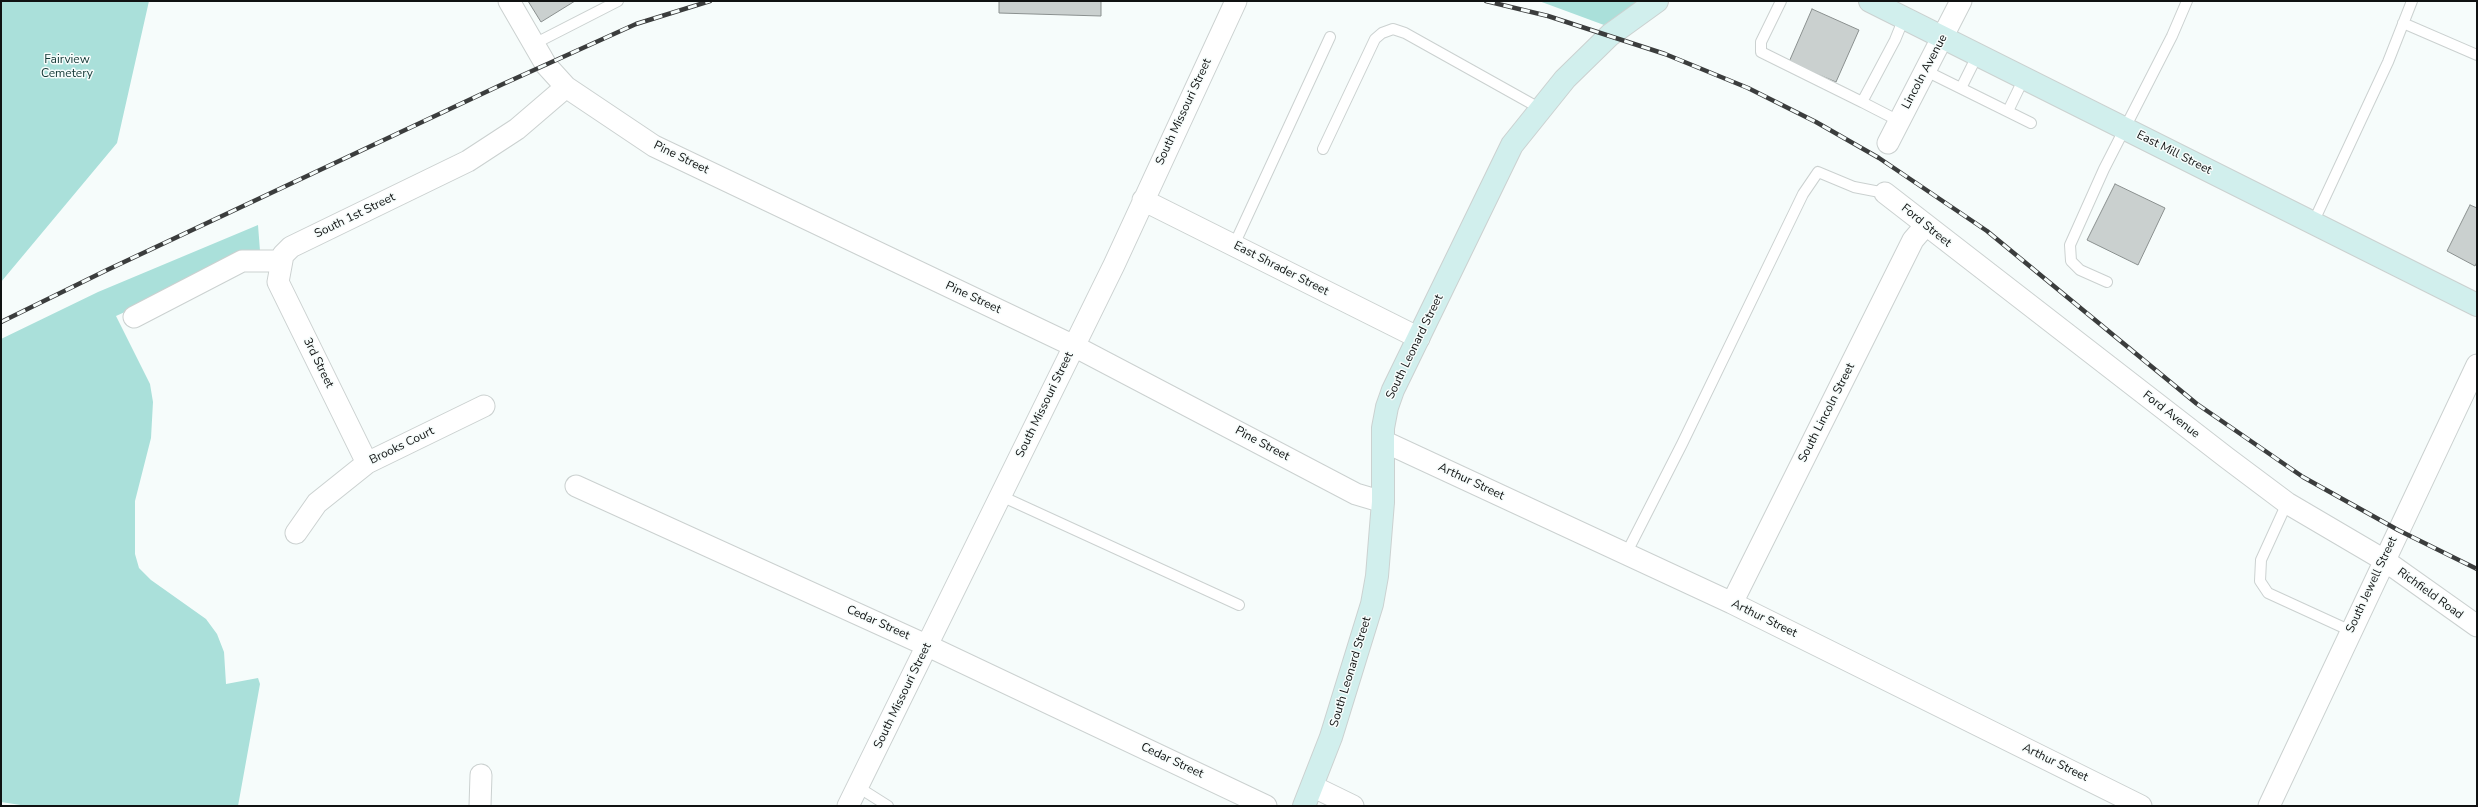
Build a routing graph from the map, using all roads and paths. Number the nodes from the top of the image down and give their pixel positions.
1 (509, 1) edge
2 (618, 1) edge
3 (1236, 1) edge
4 (1658, 1) edge
5 (1782, 1) edge
6 (1872, 1) edge
7 (1961, 1) edge
8 (2187, 1) edge
9 (2412, 1) edge
10 (1904, 18) junction
11 (2404, 23) junction
12 (1330, 37) dead end
13 (1943, 37) junction
14 (534, 44) junction
15 (1978, 54) junction
16 (2477, 55) edge
17 (1924, 70) junction
18 (2024, 78) junction
19 (566, 87) junction
20 (1961, 88) junction
21 (1862, 102) junction
22 (1541, 110) junction
23 (2008, 111) junction
24 (1899, 121) junction
25 (2031, 122) dead end
26 (2126, 129) junction
27 (1888, 143) dead end
28 (1323, 149) dead end
29 (1885, 193) joint
30 (1143, 200) junction
31 (2313, 223) junction
32 (1926, 226) junction
33 (1234, 245) junction
34 (1967, 258) joint
35 (281, 261) junction
36 (2107, 282) dead end
37 (2477, 306) edge
38 (134, 317) dead end
39 (1419, 338) junction
40 (1074, 346) junction
41 (2477, 365) edge
42 (484, 406) dead end
43 (1383, 441) junction
44 (367, 462) junction
45 (576, 486) dead end
46 (1001, 496) junction
47 (1383, 502) junction
48 (2287, 503) junction
49 (296, 533) dead end
50 (1626, 554) junction
51 (2384, 560) junction
52 (1732, 603) junction
53 (1239, 605) dead end
54 (2477, 626) edge
55 (2350, 632) junction
56 (928, 646) junction
57 (481, 775) dead end
58 (1312, 786) junction
59 (858, 787) junction
60 (480, 806) edge
61 (848, 806) edge
62 (888, 806) edge
63 (1266, 806) edge
64 (1304, 806) edge
65 (1353, 806) edge
66 (2141, 806) edge
67 (2269, 806) edge

1 - 14 street, Pine Street
2 - 14 lane
3 - 30 street, South Missouri Street
4 - 22 main road, South Leonard Street
5 - 21 lane
6 - 10 main road, East Mill Street
7 - 13 street, Lincoln Avenue
8 - 26 lane
9 - 11 lane
10 - 13 main road, East Mill Street
10 - 21 lane
11 - 16 lane
11 - 31 lane
12 - 33 lane
13 - 15 main road, East Mill Street
13 - 17 street, Lincoln Avenue
14 - 19 street, Pine Street
15 - 18 main road, East Mill Street
15 - 20 lane
17 - 20 lane
17 - 24 street, Lincoln Avenue
18 - 23 lane
18 - 26 main road, East Mill Street
19 - 35 street, South 1st Street
19 - 40 street, Pine Street
20 - 23 lane
21 - 24 lane
22 - 28 lane
22 - 39 main road, South Leonard Street
23 - 25 lane
24 - 27 street, Lincoln Avenue
26 - 31 main road, East Mill Street
26 - 36 lane
29 - 32 street, Ford Street
29 - 50 lane
30 - 33 street, East Shrader Street
30 - 40 street, South Missouri Street
31 - 37 main road, East Mill Street
32 - 34 street, Ford Street
32 - 52 street, South Lincoln Street
33 - 39 street, East Shrader Street
34 - 48 street, Ford Avenue
35 - 38 street
35 - 44 street, 3rd Street
39 - 43 main road, South Leonard Street
40 - 46 street, South Missouri Street
40 - 47 street, Pine Street
41 - 51 street, South Jewell Street
42 - 44 street, Brooks Court
43 - 47 main road, South Leonard Street
43 - 50 street, Arthur Street
44 - 49 street, Brooks Court
45 - 56 street, Cedar Street
46 - 53 lane
46 - 56 street, South Missouri Street
47 - 58 main road, South Leonard Street
48 - 51 street, Ford Avenue
48 - 55 lane
50 - 52 street, Arthur Street
51 - 54 street, Richfield Road
51 - 55 street, South Jewell Street
52 - 66 street, Arthur Street
55 - 67 street, South Jewell Street
56 - 59 street, South Missouri Street
56 - 63 street, Cedar Street
57 - 60 street
58 - 64 main road, South Leonard Street
58 - 65 street
59 - 61 street, South Missouri Street
59 - 62 lane

